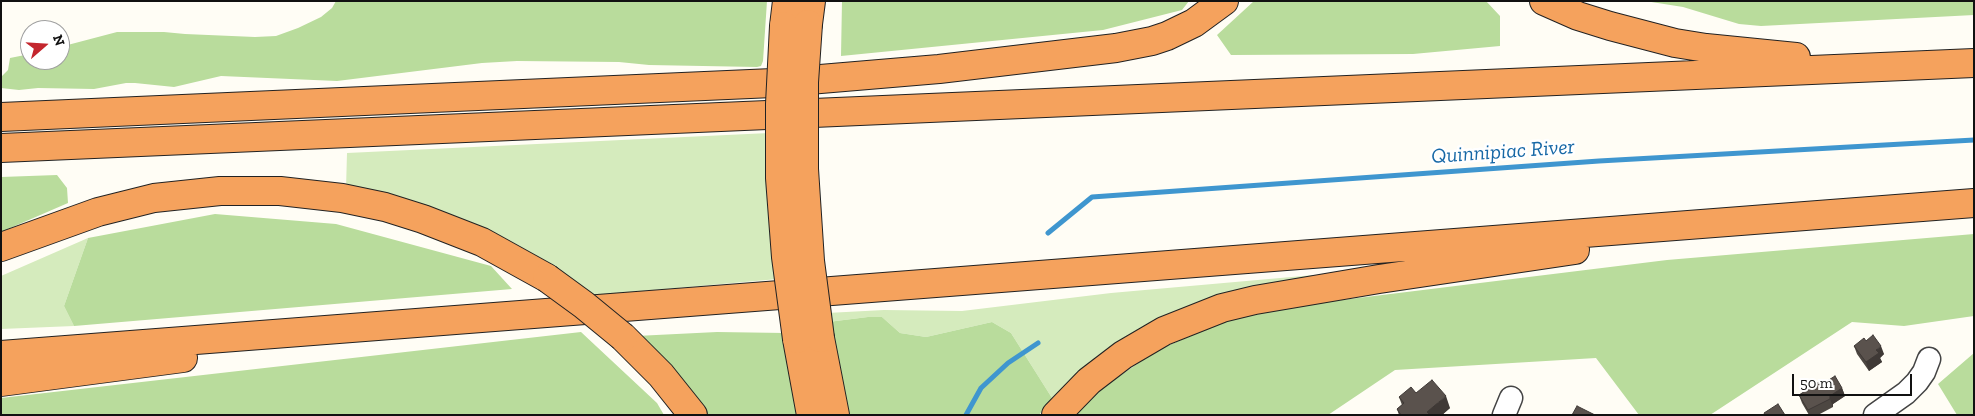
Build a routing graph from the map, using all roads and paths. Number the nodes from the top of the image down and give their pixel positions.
1 (1224, 1) edge
2 (1544, 1) edge
3 (798, 13) edge
4 (1974, 63) edge
5 (1848, 68) junction
6 (1, 116) edge
7 (1, 148) edge
8 (1974, 203) edge
9 (1634, 230) junction
10 (1, 247) edge
11 (279, 334) junction
12 (808, 338) junction
13 (1, 355) edge
14 (1929, 359) dead end
15 (1, 382) edge
16 (693, 415) edge
17 (811, 415) edge
18 (834, 415) edge
19 (1056, 415) edge
20 (1875, 415) edge

1 - 6 highway
2 - 5 highway
3 - 12 highway, bridge
4 - 5 highway
5 - 7 highway
8 - 9 highway
9 - 11 highway
9 - 19 highway
10 - 16 highway, bridge
11 - 13 highway
11 - 15 highway
12 - 17 highway
12 - 18 highway
14 - 20 street

